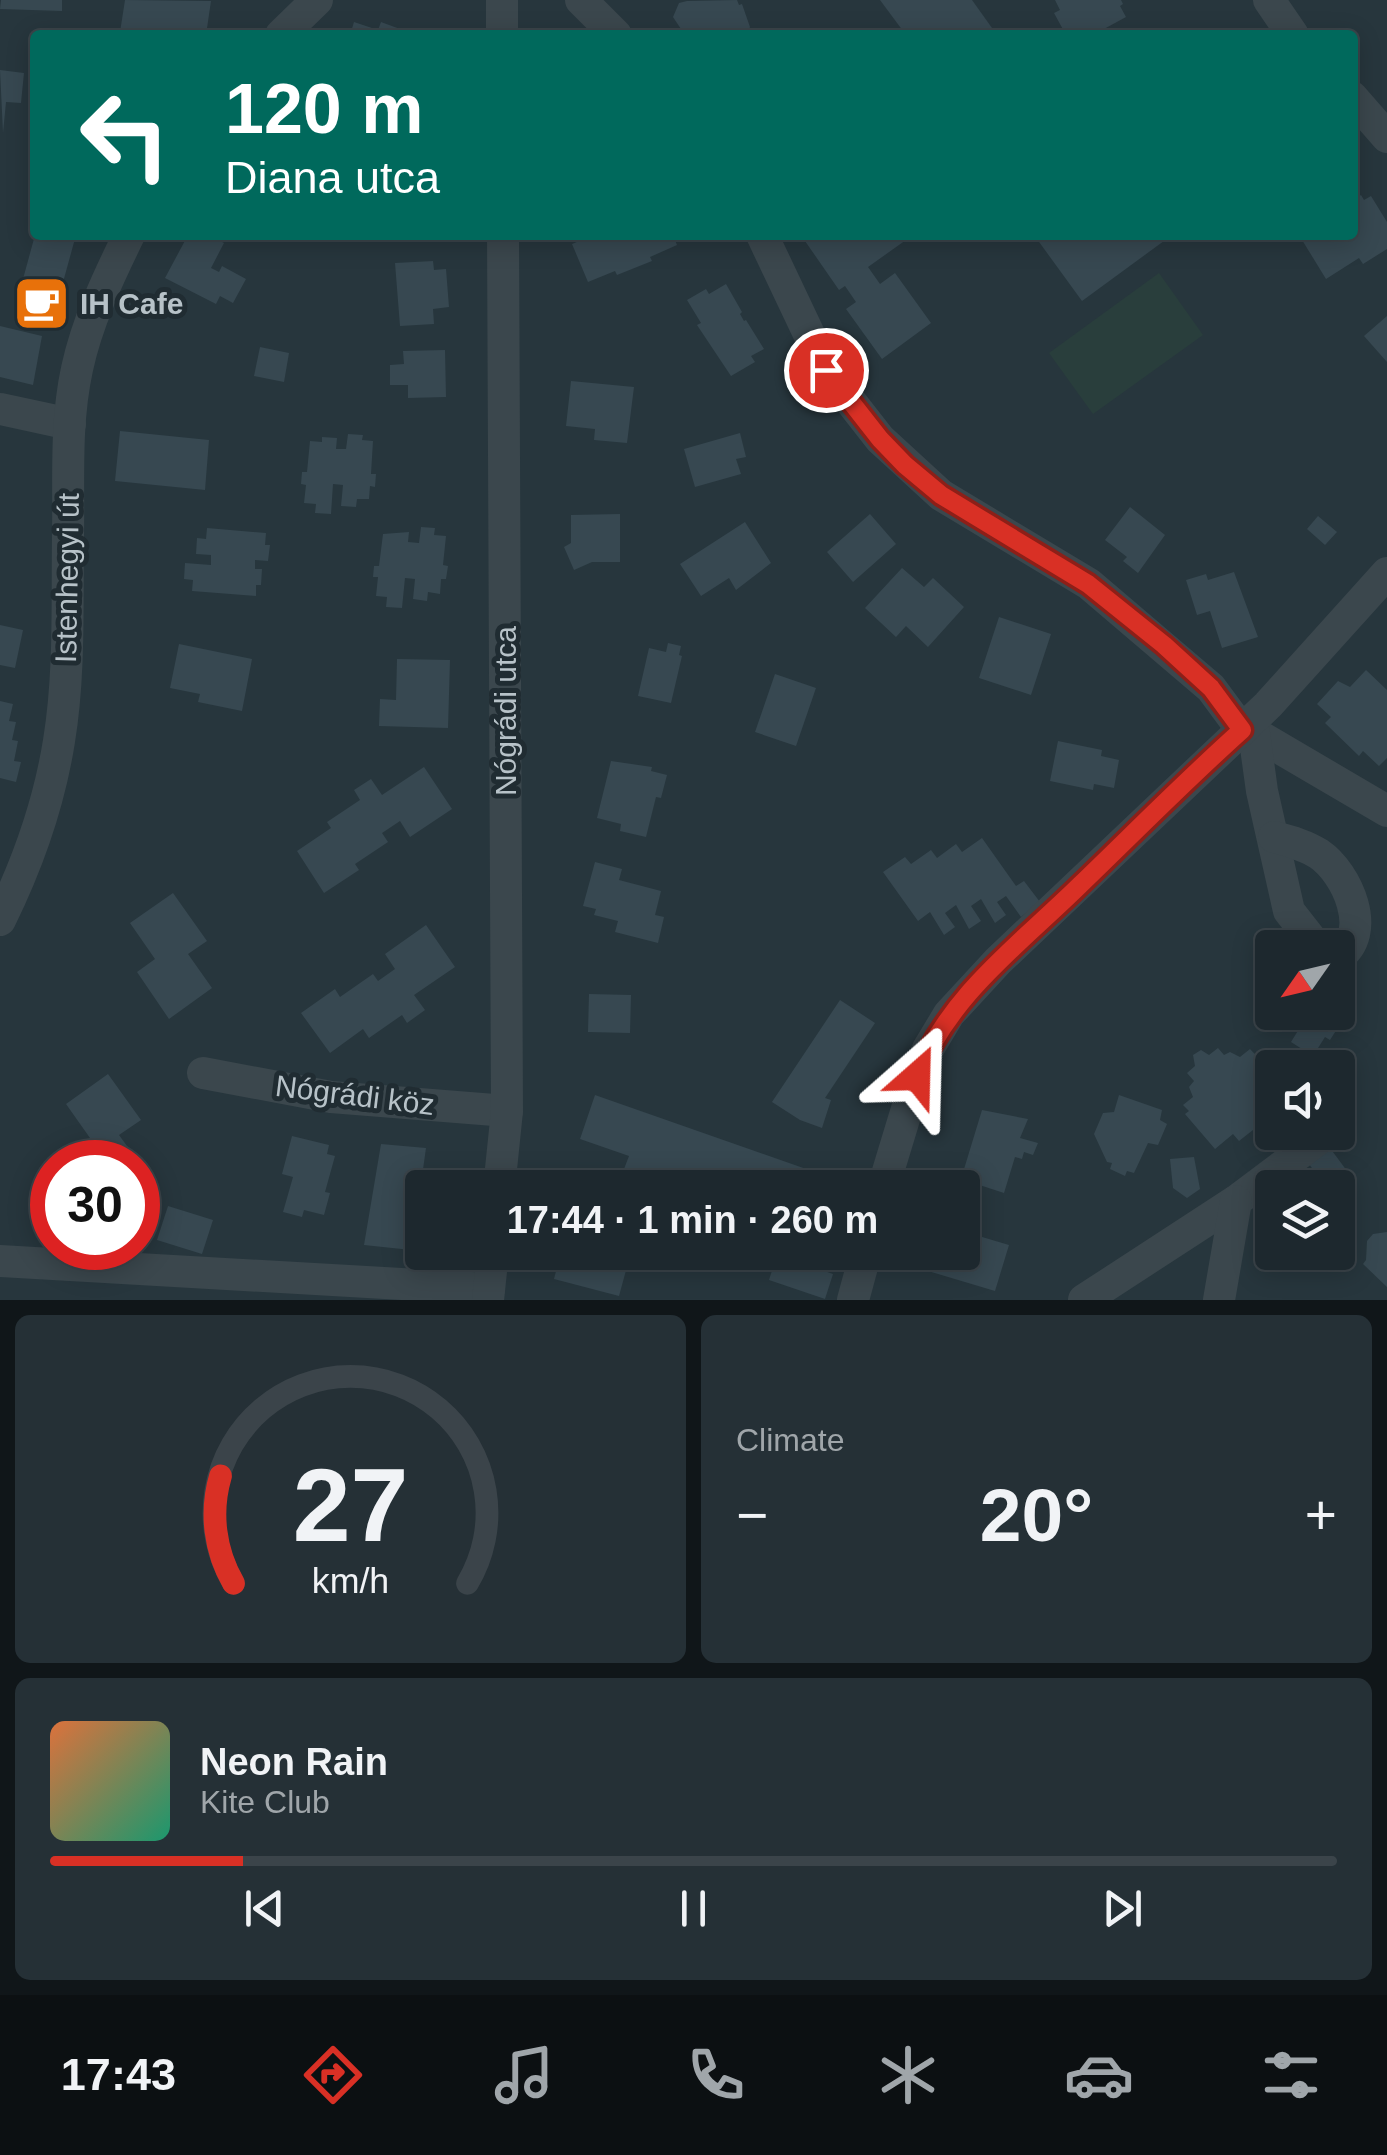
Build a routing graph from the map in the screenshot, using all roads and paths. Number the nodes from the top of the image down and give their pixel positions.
1 (317, 0) edge
2 (502, 0) edge
3 (581, 0) edge
4 (1269, 0) edge
5 (286, 30) edge
6 (502, 30) edge
7 (611, 30) edge
8 (1290, 30) edge
9 (1358, 103) edge
10 (1387, 138) edge
11 (127, 240) edge
12 (503, 240) edge
13 (764, 240) edge
14 (0, 409) edge
15 (70, 424) junction
16 (1387, 573) edge
17 (1248, 732) junction
18 (1387, 811) edge
19 (1274, 837) junction
20 (0, 920) edge
21 (1304, 930) edge
22 (1354, 930) edge
23 (204, 1074) dead end
24 (507, 1110) junction
25 (1304, 1150) edge
26 (501, 1170) edge
27 (888, 1170) edge
28 (1236, 1201) junction
29 (0, 1261) edge
30 (491, 1270) edge
31 (861, 1270) edge
32 (489, 1295) edge
33 (853, 1300) edge
34 (1084, 1300) edge
35 (1219, 1300) edge

1 - 5 street
2 - 6 street
3 - 7 street
4 - 8 street
9 - 10 street
11 - 15 street, Istenhegyi út
12 - 24 street, Nógrádi utca
13 - 17 street
14 - 15 street
15 - 20 street, Istenhegyi út
16 - 17 street
17 - 18 street
17 - 19 street
17 - 27 street
19 - 21 street
19 - 22 street
23 - 24 street, Nógrádi köz
24 - 26 street, Nógrádi utca
25 - 28 street
28 - 34 street
28 - 35 street
29 - 32 street
30 - 32 street
31 - 33 street

